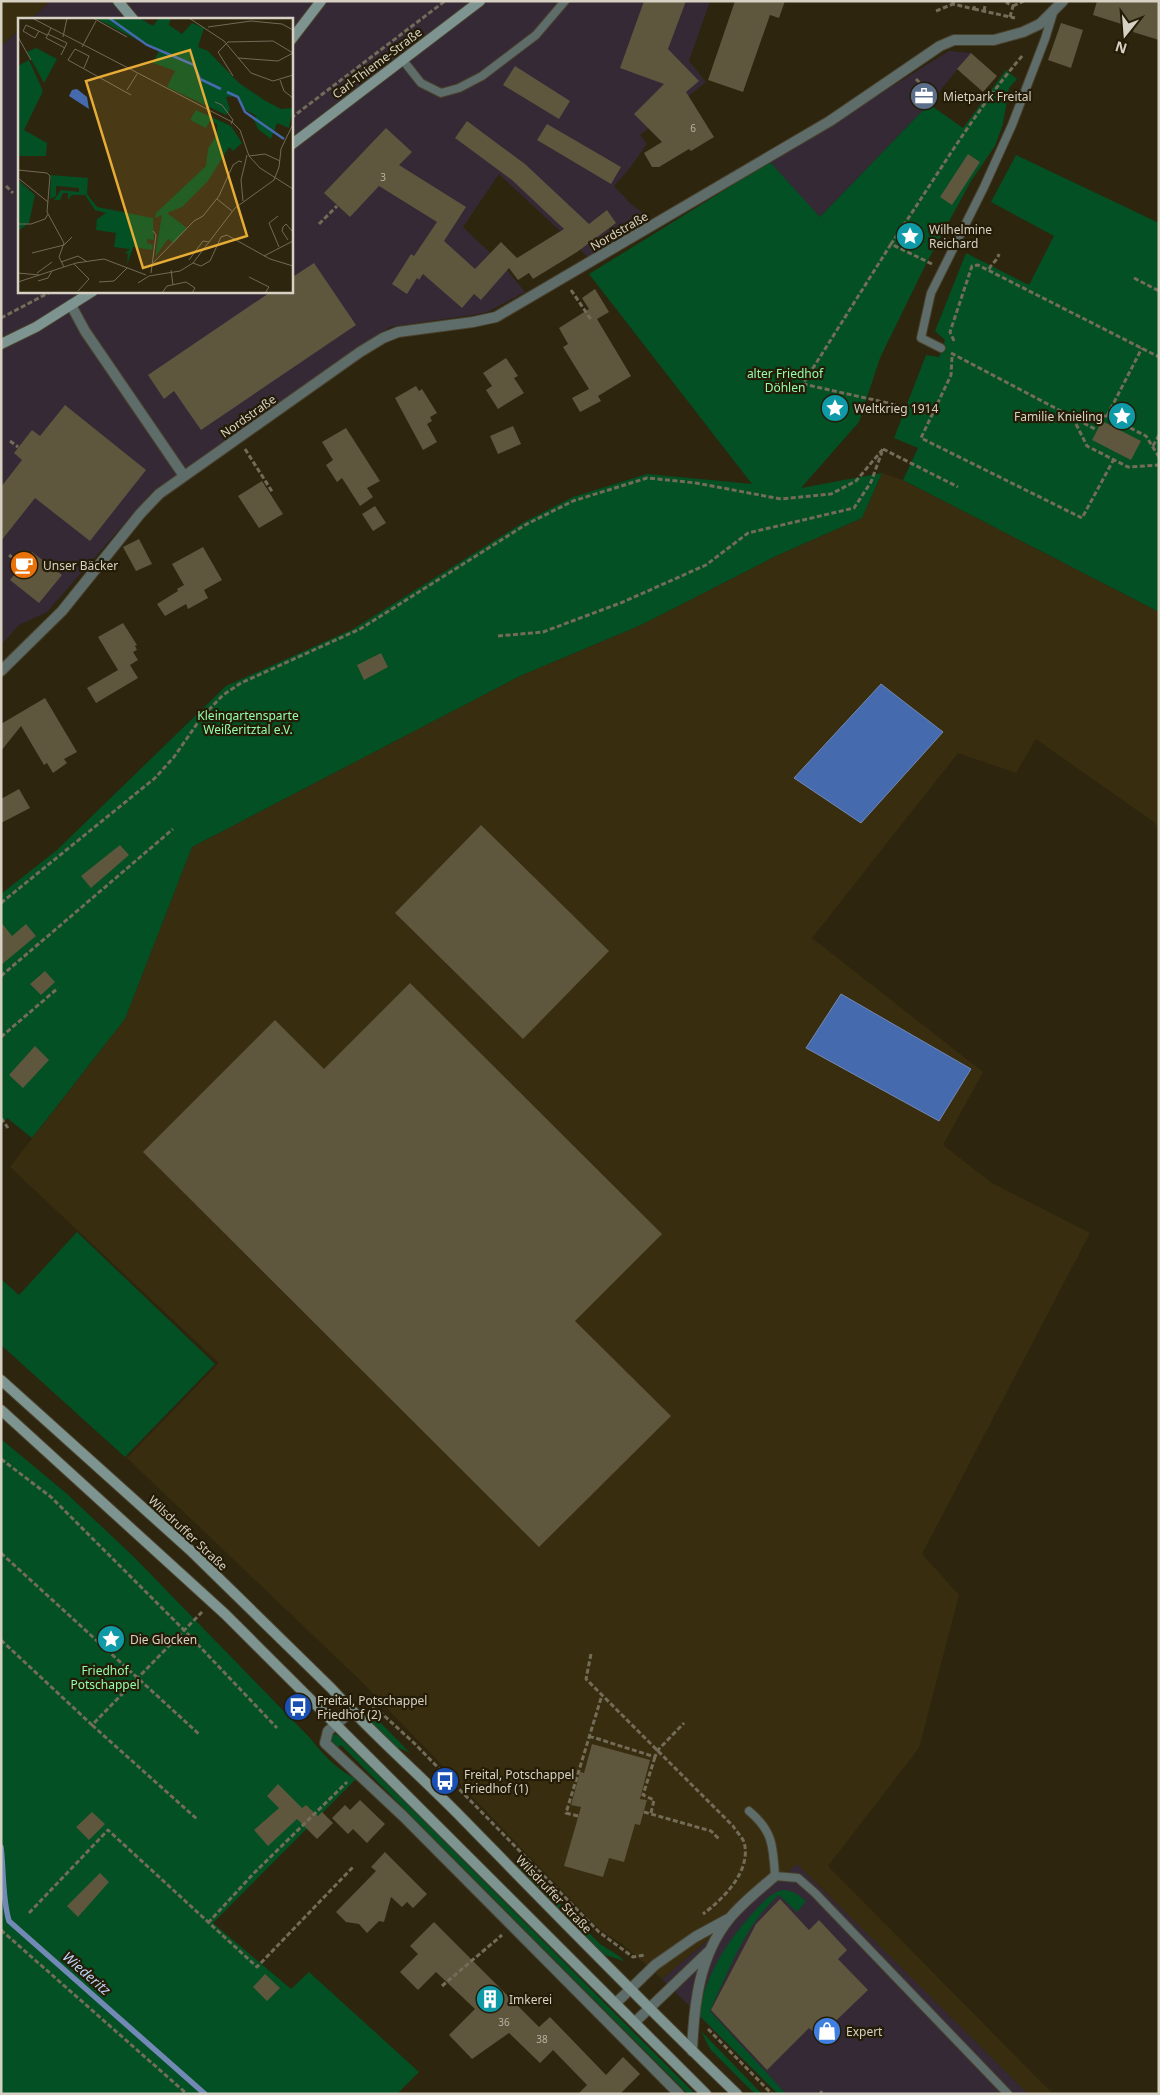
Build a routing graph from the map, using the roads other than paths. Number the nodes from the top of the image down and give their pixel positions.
1 (118, 1) edge
2 (322, 1) edge
3 (480, 1) edge
4 (565, 1) edge
5 (1062, 1) edge
6 (1053, 13) junction
7 (132, 18) edge
8 (292, 39) edge
9 (402, 59) junction
10 (292, 144) edge
11 (91, 292) edge
12 (71, 305) junction
13 (1, 344) edge
14 (941, 348) road end
15 (184, 476) junction
16 (1, 672) edge
17 (1, 1380) edge
18 (1, 1410) edge
19 (352, 1711) junction
20 (336, 1723) junction
21 (749, 1811) dead end
22 (774, 1876) junction
23 (729, 1919) junction
24 (709, 1951) junction
25 (630, 1989) junction
26 (616, 2003) junction
27 (649, 2009) junction
28 (636, 2022) junction
29 (692, 2051) junction
30 (679, 2094) edge
31 (706, 2094) edge
32 (737, 2094) edge
33 (1008, 2094) edge

1 - 7 main road
2 - 8 main road
3 - 9 main road, Carl-Thieme-Straße
4 - 9 lane
5 - 6 street, Nordstraße
6 - 14 lane
6 - 15 street, Nordstraße
9 - 10 main road, Carl-Thieme-Straße
11 - 12 main road
12 - 13 main road
12 - 15 street
15 - 16 street, Nordstraße
17 - 19 main road, Wilsdruffer Straße
18 - 20 main road
19 - 20 street
19 - 25 main road, Wilsdruffer Straße
20 - 26 main road
20 - 30 street
21 - 22 lane
22 - 23 street
22 - 33 lane
23 - 24 street
23 - 25 street
24 - 27 street
24 - 29 street
25 - 26 street
25 - 27 main road, Wilsdruffer Straße
26 - 28 main road
27 - 28 street
27 - 29 main road, Wilsdruffer Straße
28 - 31 main road
29 - 32 main road, Wilsdruffer Straße

